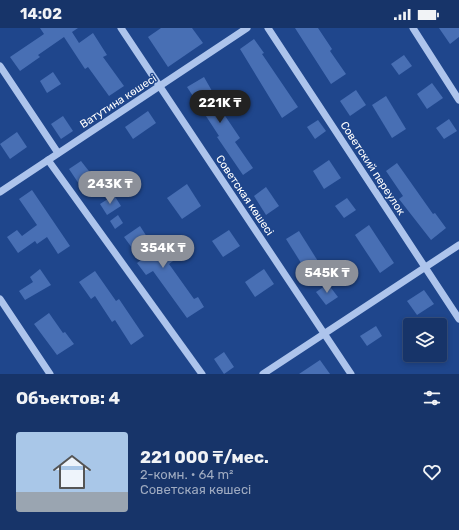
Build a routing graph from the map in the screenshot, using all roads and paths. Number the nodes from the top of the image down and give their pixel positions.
1 (121, 28) edge
2 (247, 28) edge
3 (268, 28) edge
4 (413, 28) edge
5 (0, 66) edge
6 (160, 86) junction
7 (459, 100) edge
8 (58, 153) junction
9 (48, 160) junction
10 (0, 192) edge
11 (459, 245) edge
12 (425, 267) junction
13 (0, 299) edge
14 (459, 319) edge
15 (324, 333) junction
16 (50, 374) edge
17 (202, 374) edge
18 (263, 374) edge
19 (351, 374) edge

1 - 6 street, Советская көшесі
2 - 6 street, Ватутина көшесі
3 - 12 street, Советский переулок
4 - 7 street
5 - 8 street
6 - 8 street, Ватутина көшесі
6 - 15 street, Советская көшесі
8 - 9 street, Ватутина көшесі
9 - 10 street, Ватутина көшесі
9 - 17 street
11 - 12 street
12 - 14 street, Советский переулок
12 - 15 street
13 - 16 street
15 - 18 street
15 - 19 street, Советская көшесі

